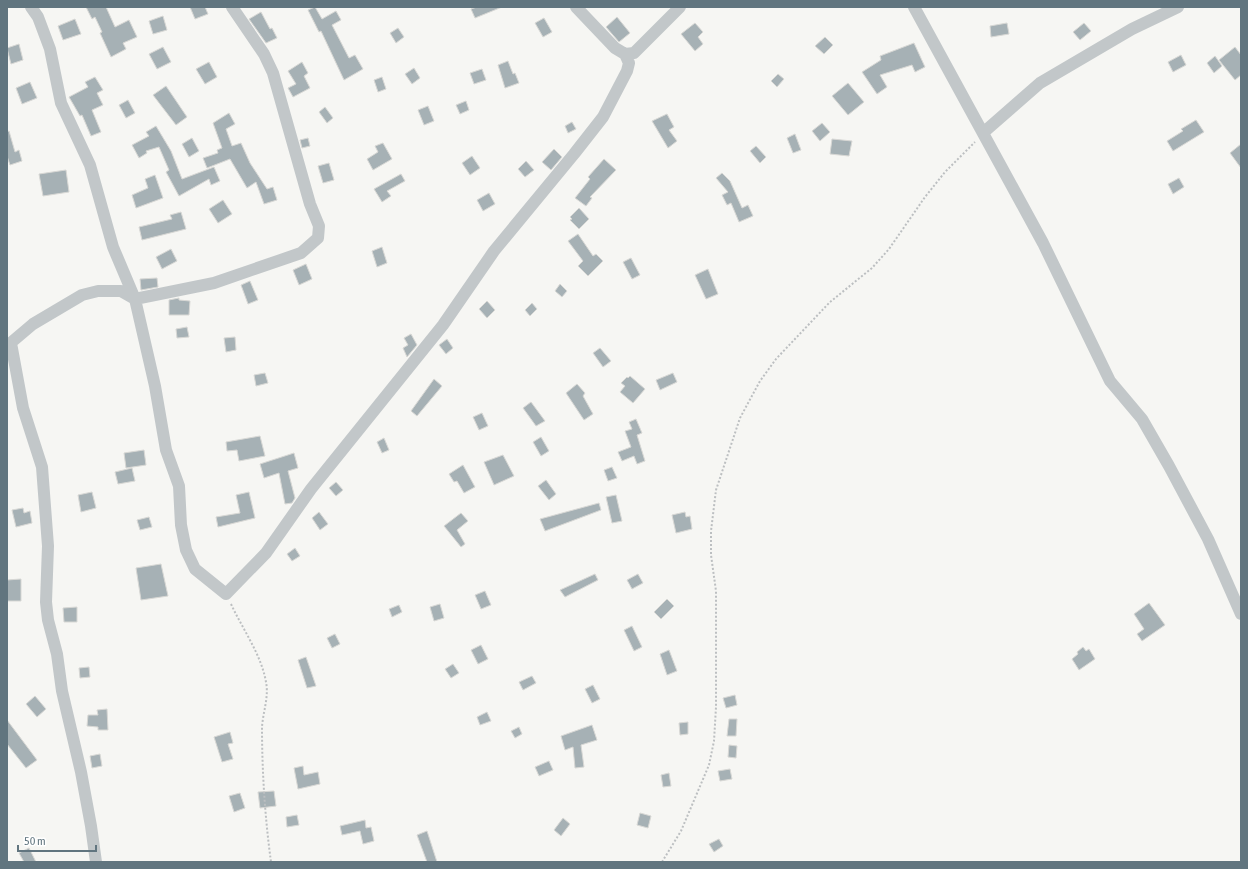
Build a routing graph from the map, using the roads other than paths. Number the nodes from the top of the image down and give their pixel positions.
1 (31, 7) edge
2 (232, 7) edge
3 (576, 7) edge
4 (680, 7) edge
5 (914, 7) edge
6 (1178, 7) edge
7 (625, 54) junction
8 (984, 132) junction
9 (135, 299) junction
10 (9, 344) edge
11 (1241, 614) edge
12 (96, 862) edge

1 - 9 street
2 - 9 street
3 - 7 street
4 - 7 street
5 - 8 street
6 - 8 street
7 - 9 street
8 - 11 street
9 - 10 street
10 - 12 street

